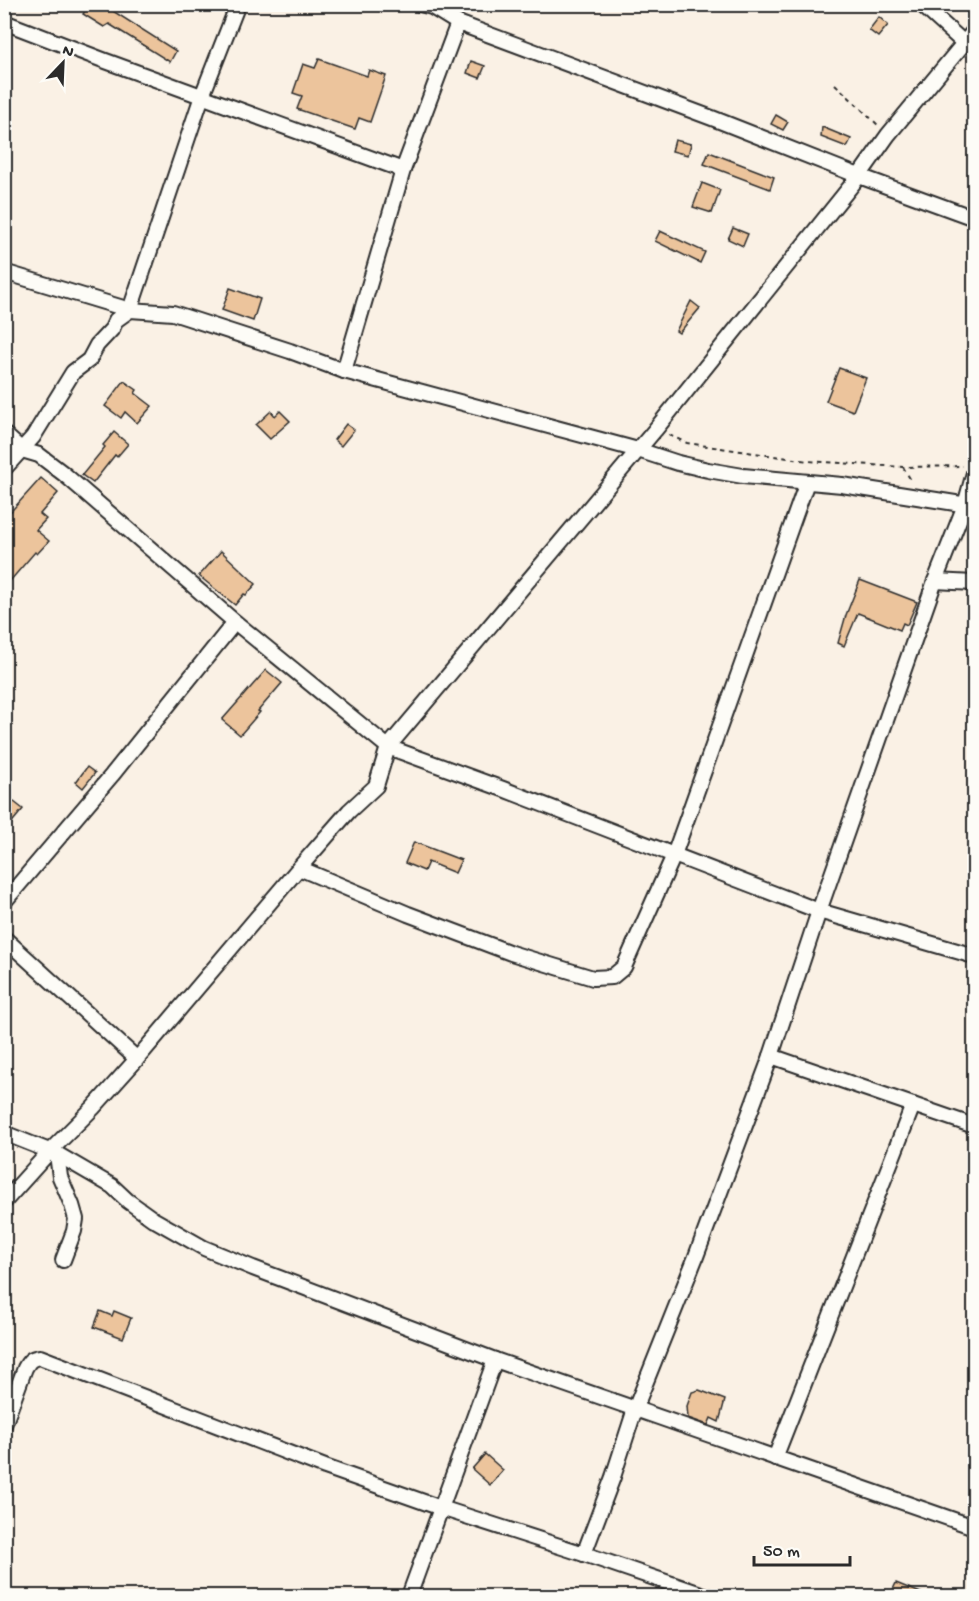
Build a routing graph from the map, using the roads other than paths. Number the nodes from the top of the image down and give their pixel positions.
1 (238, 4) edge
2 (420, 4) edge
3 (921, 4) edge
4 (4, 22) edge
5 (458, 23) junction
6 (975, 31) edge
7 (964, 43) junction
8 (202, 96) junction
9 (403, 170) junction
10 (859, 176) junction
11 (975, 218) edge
12 (4, 272) edge
13 (130, 310) junction
14 (345, 370) junction
15 (4, 434) edge
16 (22, 450) junction
17 (638, 450) junction
18 (4, 469) edge
19 (969, 470) edge
20 (807, 482) junction
21 (970, 505) edge
22 (935, 581) junction
23 (975, 583) edge
24 (235, 622) junction
25 (388, 747) junction
26 (675, 855) junction
27 (299, 868) junction
28 (4, 902) edge
29 (819, 911) junction
30 (4, 938) edge
31 (975, 956) edge
32 (771, 1056) junction
33 (137, 1059) junction
34 (913, 1105) junction
35 (975, 1126) edge
36 (4, 1133) edge
37 (53, 1152) junction
38 (4, 1202) edge
39 (63, 1260) dead end
40 (495, 1360) junction
41 (635, 1409) junction
42 (4, 1425) edge
43 (775, 1458) junction
44 (441, 1508) junction
45 (975, 1527) edge
46 (584, 1554) junction
47 (410, 1596) edge
48 (707, 1596) edge

1 - 8 street
2 - 5 street
3 - 7 street
4 - 8 street
5 - 9 street
5 - 10 street
6 - 7 street
7 - 10 street
8 - 9 street
8 - 13 street
9 - 14 street
10 - 11 street
10 - 17 street
12 - 13 street
13 - 14 street
13 - 16 street
14 - 17 street
15 - 16 street
16 - 18 street
16 - 24 street
17 - 20 street
17 - 25 street
19 - 21 street
20 - 21 street
20 - 26 street
21 - 22 street
22 - 23 street
22 - 29 street
24 - 25 street
24 - 28 street
25 - 26 street
25 - 27 street
26 - 27 street
26 - 29 street
27 - 33 street
29 - 31 street
29 - 32 street
30 - 33 street
32 - 34 street
32 - 41 street
33 - 37 street
34 - 35 street
34 - 43 street
36 - 37 street
37 - 38 street
37 - 39 street
37 - 40 street
40 - 41 street
40 - 44 street
41 - 43 street
41 - 46 street
42 - 44 street
43 - 45 street
44 - 46 street
44 - 47 street
46 - 48 street

